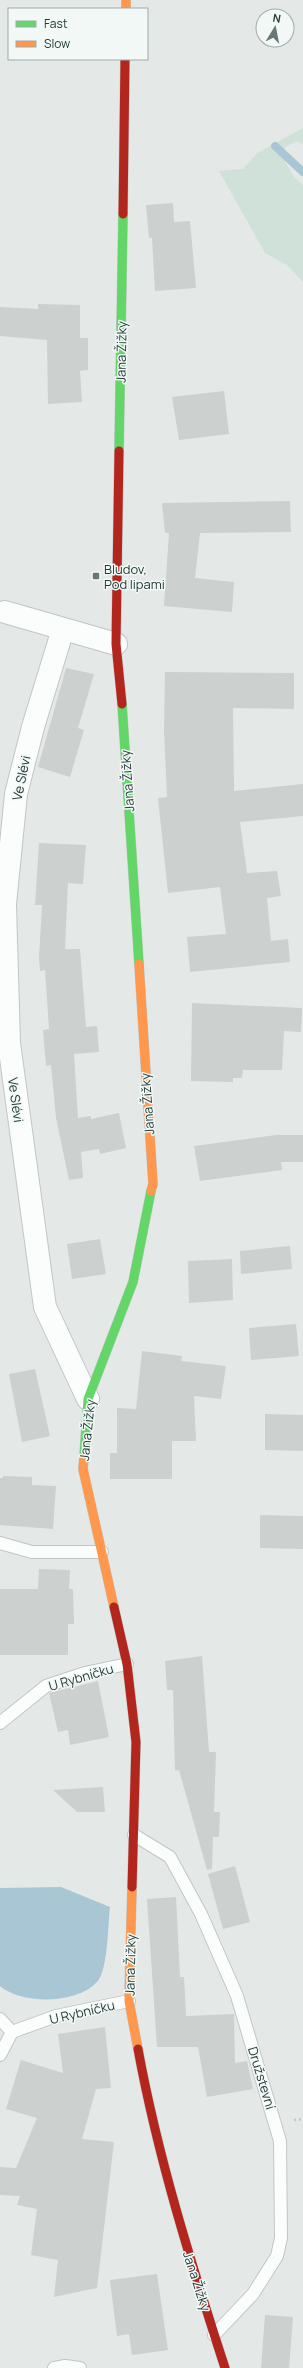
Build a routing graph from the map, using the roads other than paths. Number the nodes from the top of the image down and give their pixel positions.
1 (125, 60) edge
2 (2, 610) edge
3 (63, 629) junction
4 (116, 644) junction
5 (88, 1399) junction
6 (0, 1543) edge
7 (102, 1552) junction
8 (126, 1664) junction
9 (0, 1723) edge
10 (134, 1835) junction
11 (129, 2001) junction
12 (0, 2019) edge
13 (12, 2032) junction
14 (0, 2055) edge
15 (214, 2335) junction
16 (54, 2368) edge
17 (80, 2368) edge
18 (225, 2368) edge

1 - 4 street, Jana Žižky
2 - 3 street
3 - 4 street
3 - 5 street, Ve Slévi
4 - 5 street, Jana Žižky
5 - 7 street, Jana Žižky
6 - 7 lane
7 - 8 street, Jana Žižky
8 - 9 lane, U Rybníčku
8 - 10 street, Jana Žižky
10 - 11 street, Jana Žižky
10 - 15 lane, Družstevní
11 - 13 lane, U Rybníčku
11 - 15 street, Jana Žižky
12 - 13 lane
13 - 14 lane
15 - 18 street, Jana Žižky
16 - 17 lane

